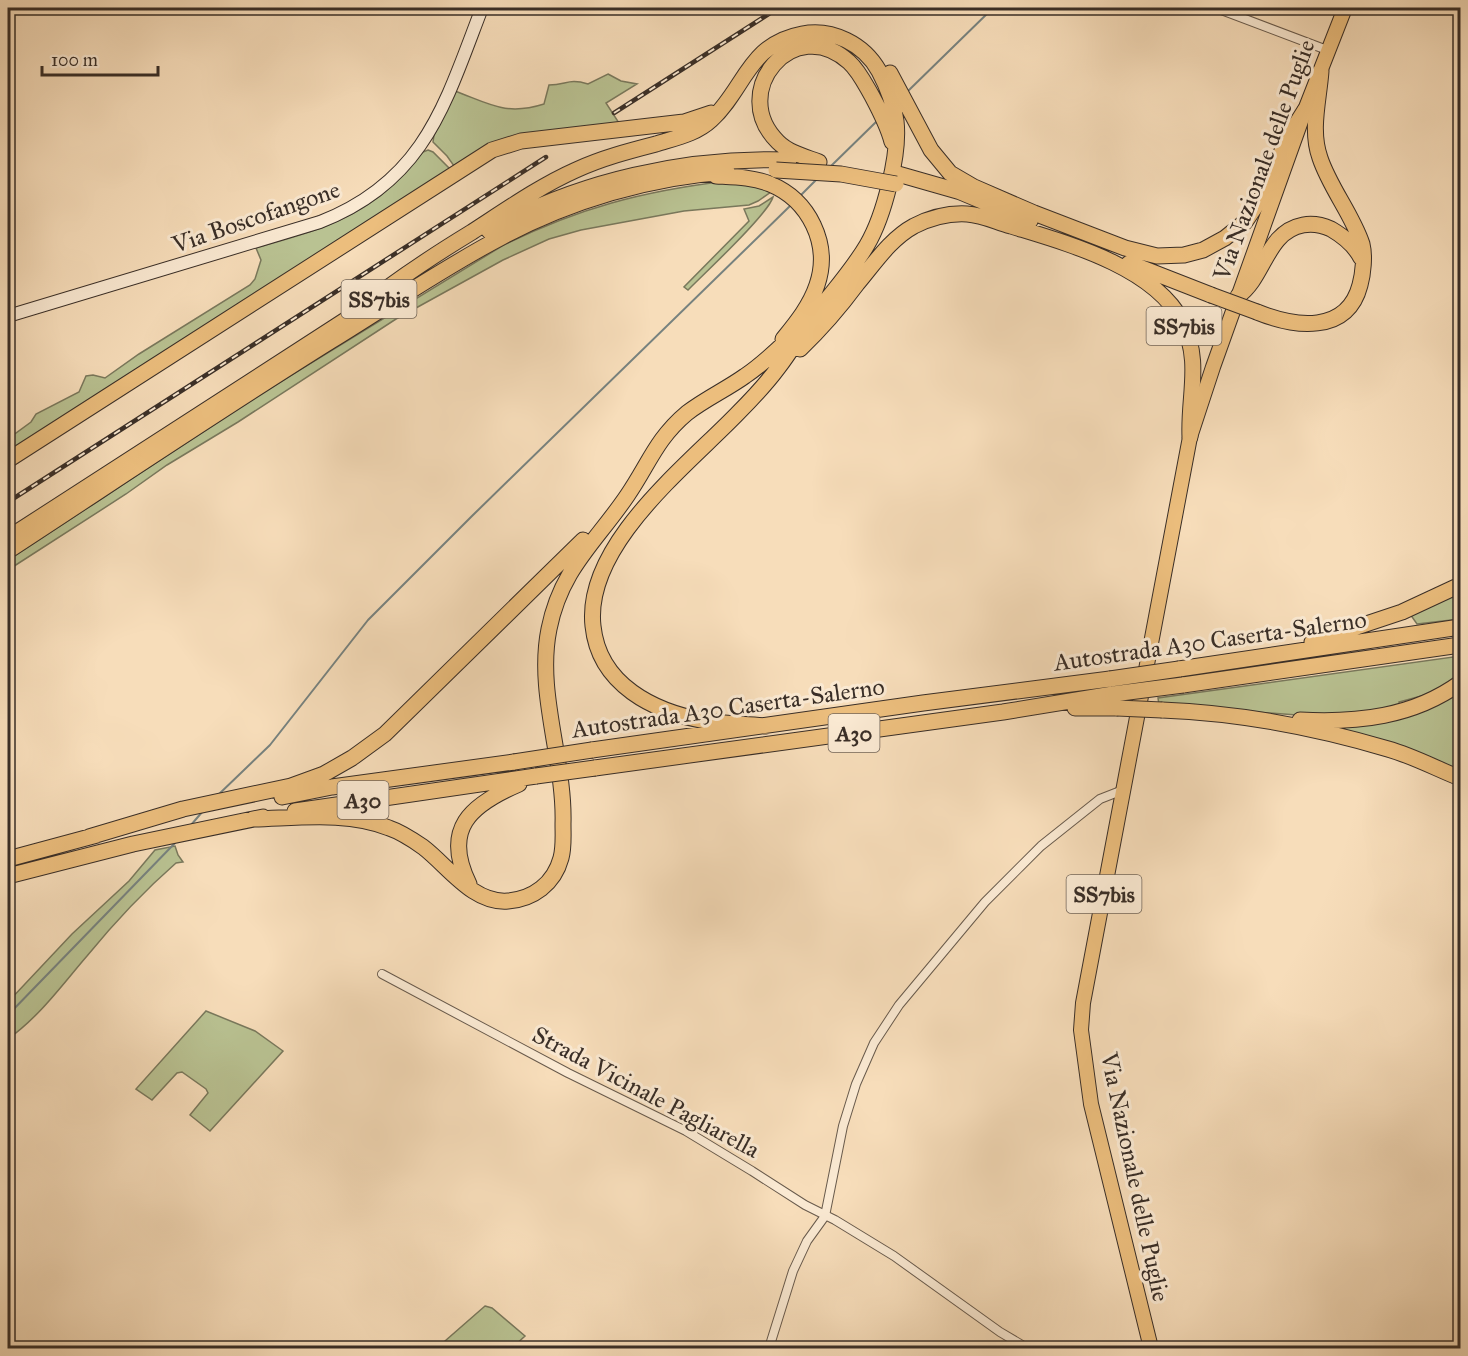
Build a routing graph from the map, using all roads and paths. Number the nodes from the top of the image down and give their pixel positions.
1 (482, 8) edge
2 (1216, 8) edge
3 (1345, 8) edge
4 (1327, 50) junction
5 (1321, 71) junction
6 (729, 96) junction
7 (1305, 110) junction
8 (895, 113) junction
9 (793, 157) junction
10 (896, 175) junction
11 (774, 177) junction
12 (957, 191) junction
13 (1034, 213) junction
14 (1029, 230) junction
15 (1099, 256) junction
16 (1362, 261) junction
17 (1134, 265) junction
18 (1238, 296) junction
19 (354, 314) junction
20 (8, 316) edge
21 (773, 364) junction
22 (1190, 437) junction
23 (8, 460) edge
24 (648, 503) junction
25 (613, 514) junction
26 (8, 538) edge
27 (592, 543) junction
28 (8, 551) edge
29 (1461, 585) edge
30 (1461, 627) edge
31 (1461, 645) edge
32 (1271, 655) junction
33 (1461, 683) edge
34 (1113, 694) junction
35 (1249, 716) junction
36 (766, 726) junction
37 (536, 777) junction
38 (1461, 778) edge
39 (1124, 790) junction
40 (242, 800) junction
41 (253, 819) junction
42 (8, 859) edge
43 (8, 876) edge
44 (472, 889) junction
45 (382, 974) dead end
46 (825, 1216) junction
47 (769, 1348) edge
48 (1027, 1348) edge
49 (1151, 1348) edge

1 - 20 street, Via Boscofangone
2 - 4 street
3 - 4 main road, Via Nazionale delle Puglie / SS7bis
4 - 5 main road, Via Nazionale delle Puglie / SS7bis
5 - 7 main road, Via Nazionale delle Puglie / SS7bis
5 - 16 highway, SS7bis
6 - 8 highway
6 - 19 highway
6 - 23 highway
7 - 13 highway, SS7bis
7 - 18 main road, Via Nazionale delle Puglie / SS7bis
8 - 9 highway
8 - 10 highway
8 - 13 highway
9 - 10 highway, SS7bis
9 - 19 highway, SS7bis
10 - 11 highway, SS7bis, bridge
10 - 12 highway, SS7bis
10 - 14 highway, SS7bis
10 - 21 highway
11 - 21 highway
11 - 28 highway, SS7bis
12 - 13 highway, SS7bis
12 - 17 highway, SS7bis
14 - 15 highway, SS7bis
14 - 21 highway
15 - 17 highway, SS7bis
15 - 22 highway, SS7bis
16 - 17 highway, SS7bis, bridge
16 - 18 highway, SS7bis
18 - 22 main road, Via Nazionale delle Puglie / SS7bis
19 - 26 highway, SS7bis
21 - 24 highway
21 - 25 highway
22 - 39 main road, Via Nazionale delle Puglie / SS7bis
24 - 27 highway
24 - 36 highway
25 - 27 highway
25 - 40 highway
27 - 44 highway
29 - 32 highway
30 - 32 highway, Autostrada A30 Caserta-Salerno / A30
31 - 34 highway, Autostrada A30 Caserta-Salerno / A30, bridge
32 - 34 highway, Autostrada A30 Caserta-Salerno / A30, bridge
33 - 35 highway
34 - 35 highway, bridge
34 - 36 highway, Autostrada A30 Caserta-Salerno / A30
34 - 37 highway, Autostrada A30 Caserta-Salerno / A30, bridge
35 - 38 highway
36 - 40 highway, Autostrada A30 Caserta-Salerno / A30, bridge
37 - 41 highway, Autostrada A30 Caserta-Salerno / A30
37 - 44 highway
39 - 46 street
39 - 49 main road, Via Nazionale delle Puglie / SS7bis
40 - 42 highway
41 - 43 highway, Autostrada A30 Caserta-Salerno / A30
41 - 44 highway
45 - 46 street, Strada Vicinale Pagliarella
46 - 47 street
46 - 48 street, Strada Vicinale Pagliarella

